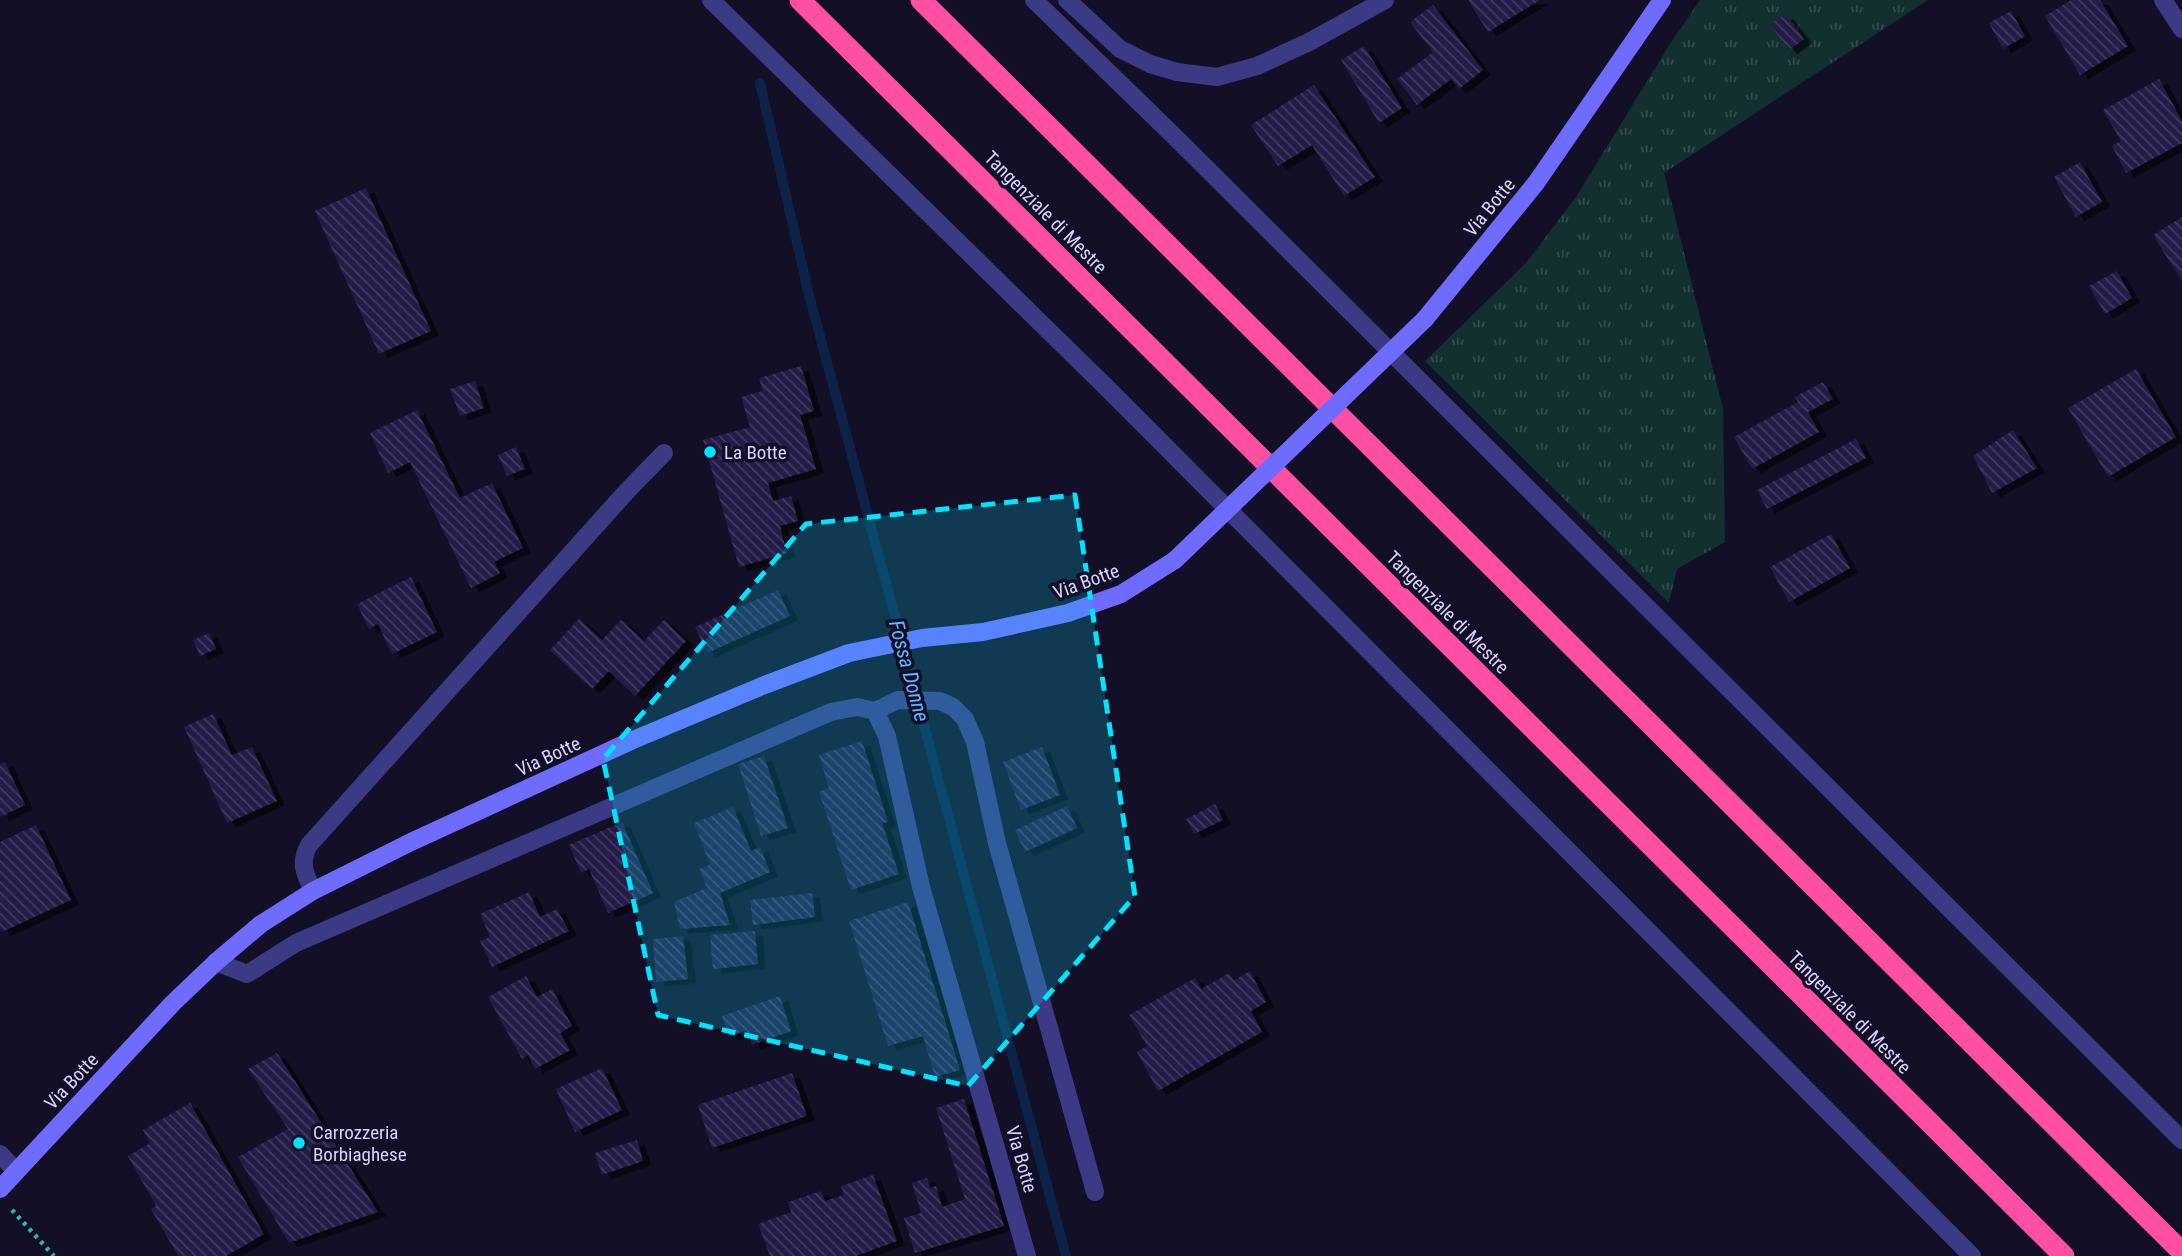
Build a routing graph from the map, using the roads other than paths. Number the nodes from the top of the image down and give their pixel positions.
1 (711, 0) edge
2 (800, 0) edge
3 (921, 0) edge
4 (1034, 0) edge
5 (1067, 0) edge
6 (1385, 0) edge
7 (1662, 0) edge
8 (2163, 0) edge
9 (2182, 29) edge
10 (664, 453) dead end
11 (875, 710) junction
12 (313, 891) junction
13 (216, 962) junction
14 (2182, 1140) edge
15 (0, 1154) edge
16 (16, 1171) junction
17 (0, 1189) edge
18 (1095, 1192) dead end
19 (2182, 1252) edge
20 (1027, 1256) edge
21 (1972, 1256) edge
22 (2064, 1256) edge

1 - 21 street
2 - 22 highway, Tangenziale di Mestre
3 - 19 highway
4 - 14 street
5 - 6 street
7 - 12 street, Via Botte, bridge
8 - 9 street
10 - 12 street
11 - 13 street
11 - 18 street
11 - 20 street, Via Botte
12 - 13 street, Via Botte
13 - 16 street, Via Botte
15 - 16 street
16 - 17 street, Via Botte

